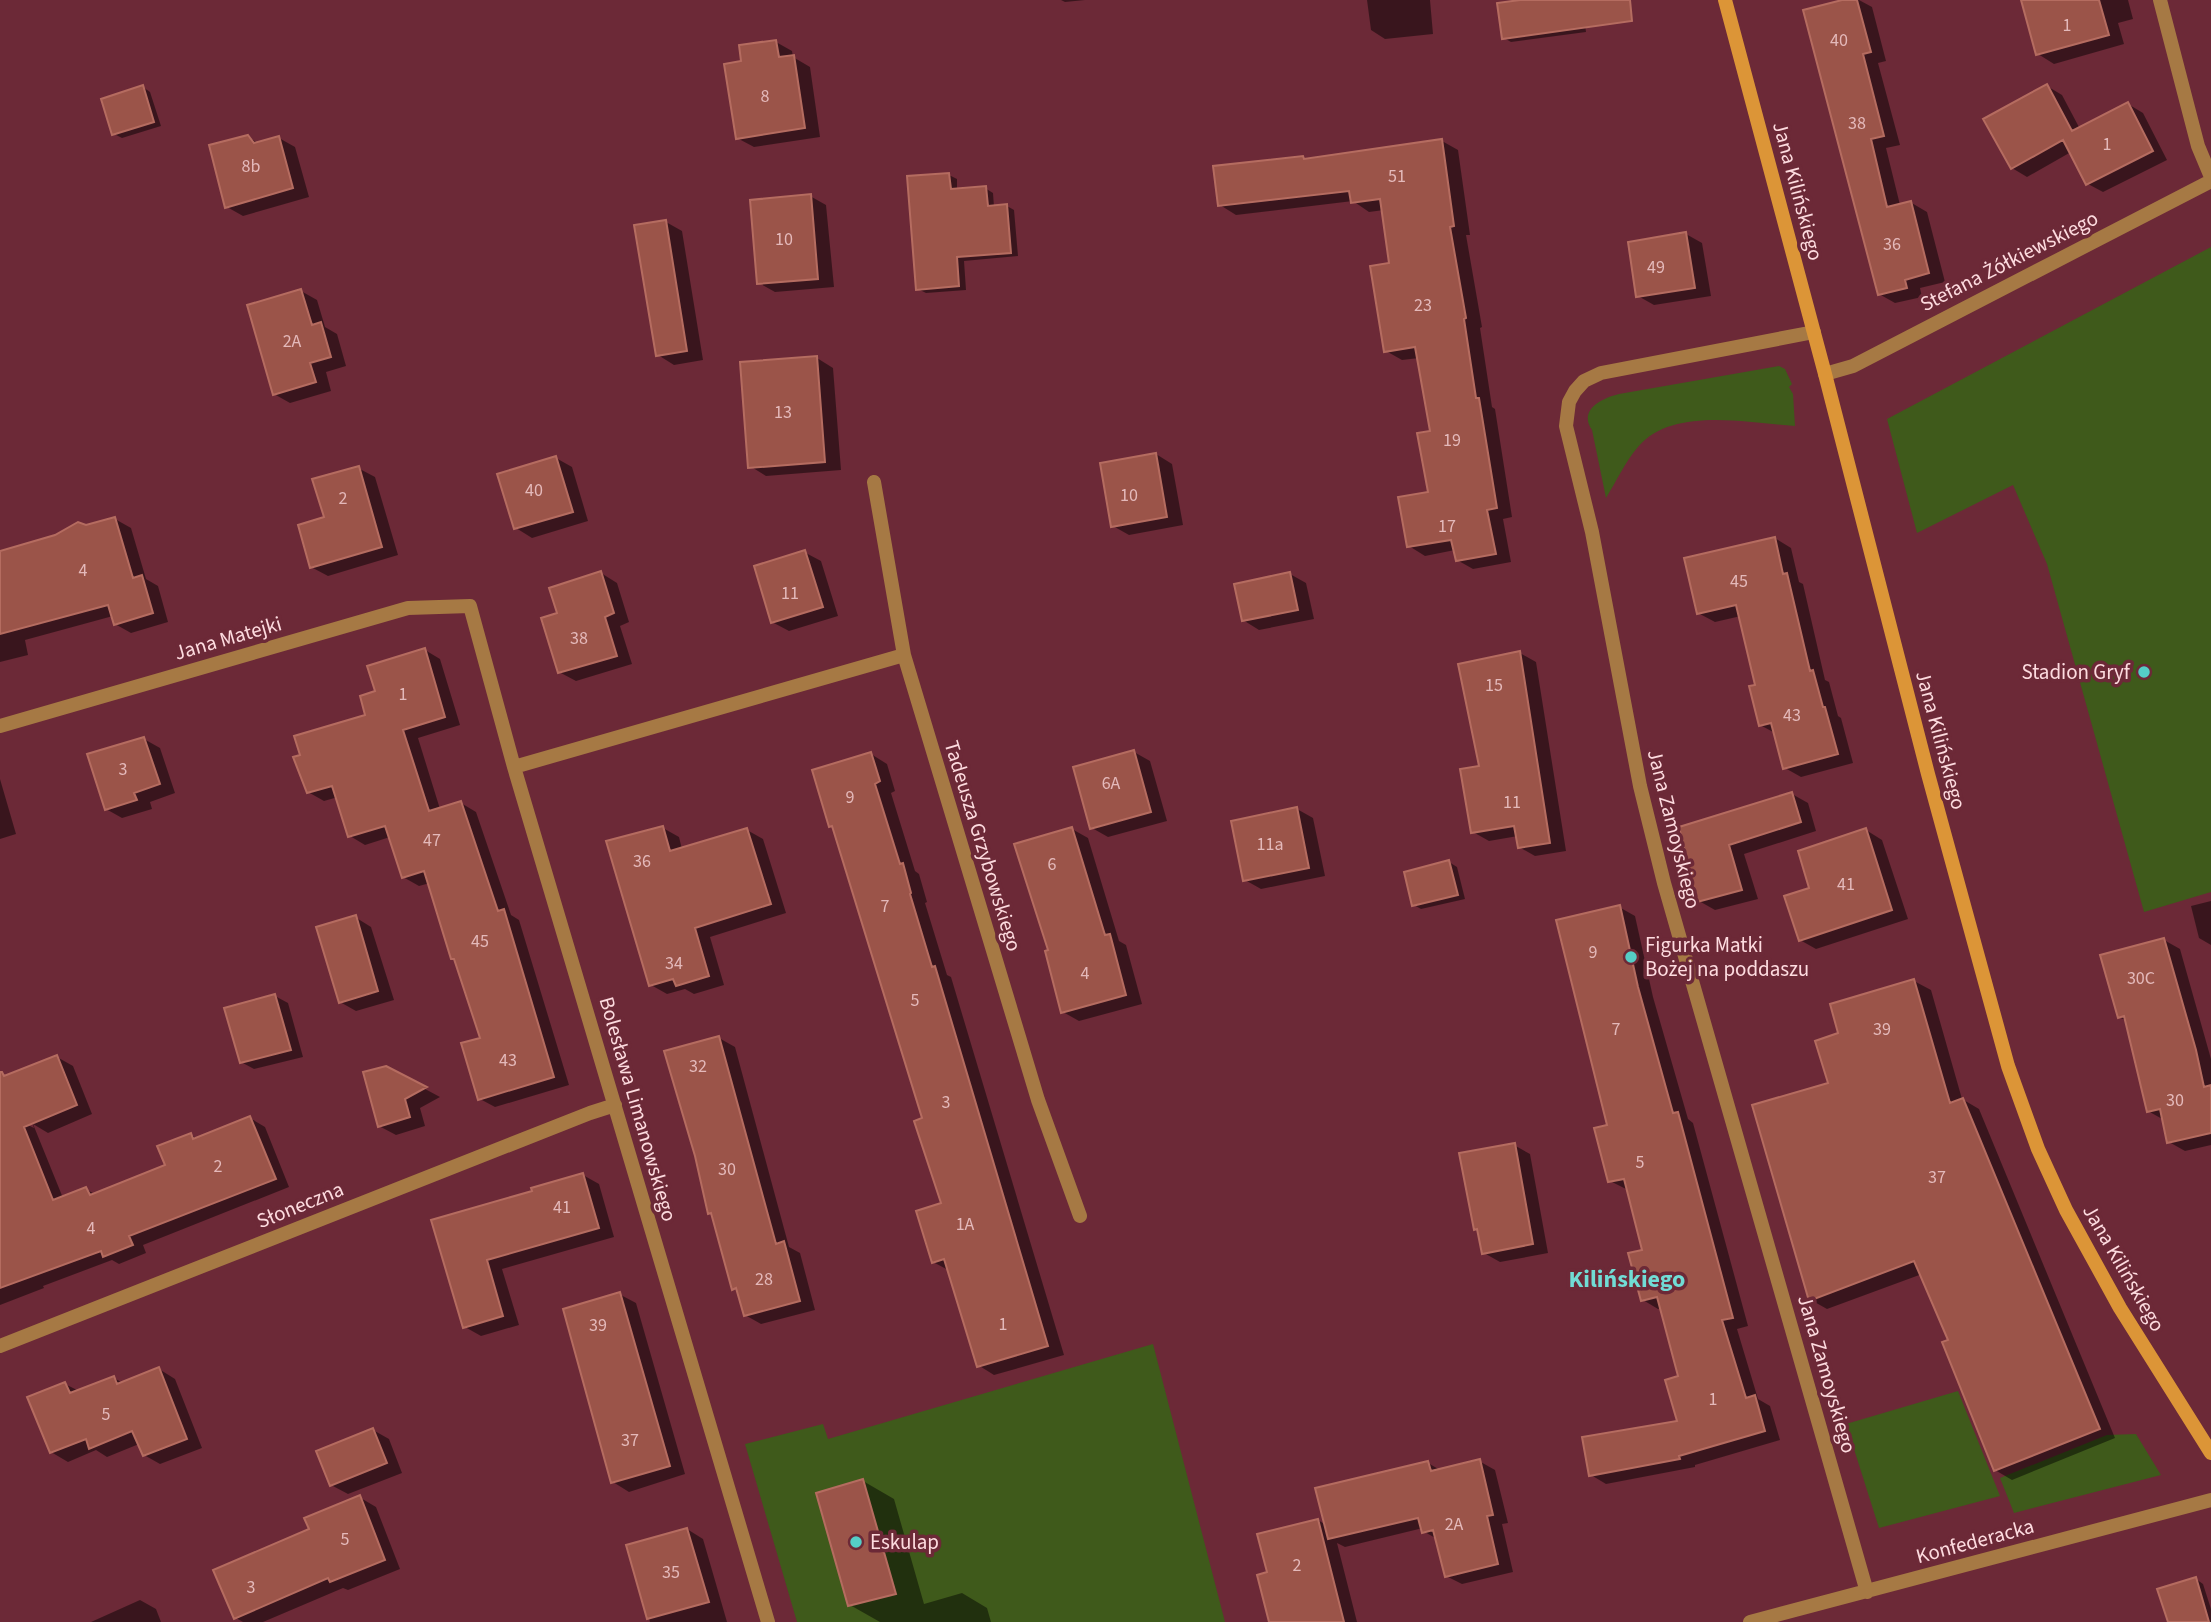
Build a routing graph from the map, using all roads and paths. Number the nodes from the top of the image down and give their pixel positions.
1 (1725, 0) edge
2 (2160, 0) edge
3 (2211, 179) edge
4 (1814, 332) junction
5 (1825, 374) junction
6 (874, 482) dead end
7 (470, 606) joint
8 (904, 656) junction
9 (0, 726) edge
10 (514, 767) junction
11 (615, 1105) junction
12 (1080, 1216) dead end
13 (0, 1346) edge
14 (2211, 1453) edge
15 (2211, 1500) edge
16 (1867, 1592) junction
17 (768, 1622) edge
18 (1750, 1622) edge

1 - 4 street, Jana Kilińskiego
2 - 3 street
3 - 5 street, Stefana Żółkiewskiego
4 - 5 street, Jana Kilińskiego
4 - 16 street, Jana Zamoyskiego
5 - 14 street, Jana Kilińskiego
6 - 8 street, Tadeusza Grzybowskiego
7 - 9 street, Jana Matejki
7 - 10 street, Bolesława Limanowskiego
8 - 10 street
8 - 12 street, Tadeusza Grzybowskiego
10 - 11 street, Bolesława Limanowskiego
11 - 13 street, Słoneczna
11 - 17 street, Bolesława Limanowskiego
15 - 16 street, Konfederacka
16 - 18 street, Konfederacka

